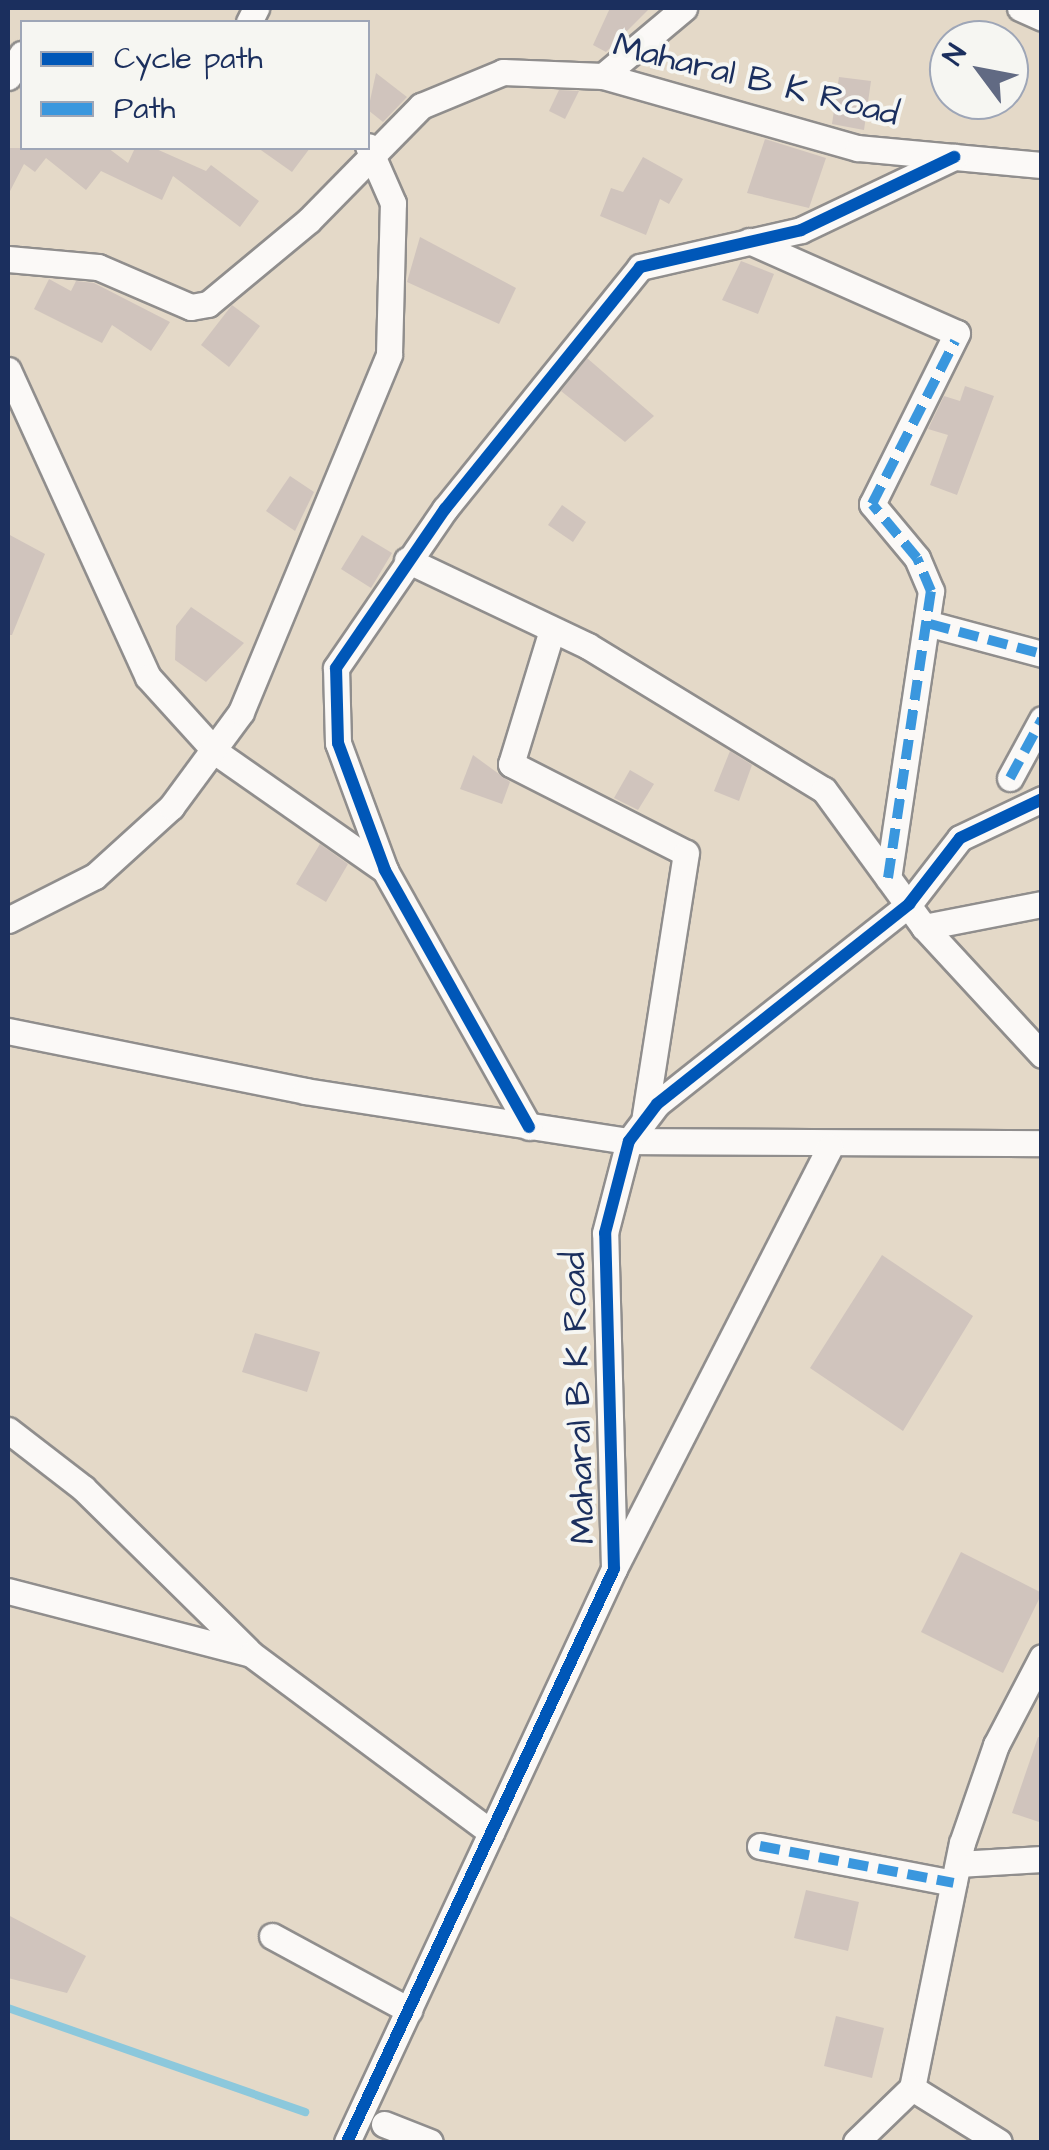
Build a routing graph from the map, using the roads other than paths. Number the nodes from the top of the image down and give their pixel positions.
1 (684, 8) edge
2 (1020, 8) edge
3 (1042, 18) edge
4 (603, 76) junction
5 (371, 148) edge
6 (369, 150) edge
7 (954, 157) junction
8 (1042, 165) edge
9 (748, 240) junction
10 (8, 259) edge
11 (8, 370) edge
12 (408, 560) junction
13 (930, 624) junction
14 (552, 630) junction
15 (1042, 654) edge
16 (1042, 719) edge
17 (217, 752) junction
18 (1010, 778) dead end
19 (1042, 799) edge
20 (385, 870) junction
21 (888, 878) junction
22 (909, 904) junction
23 (1042, 904) edge
24 (8, 920) edge
25 (924, 927) junction
26 (8, 1031) edge
27 (1042, 1056) edge
28 (644, 1116) junction
29 (530, 1128) junction
30 (630, 1140) junction
31 (1042, 1143) edge
32 (830, 1146) junction
33 (8, 1430) edge
34 (614, 1569) junction
35 (8, 1590) edge
36 (251, 1654) junction
37 (1042, 1657) edge
38 (492, 1832) junction
39 (760, 1846) dead end
40 (1042, 1859) edge
41 (956, 1873) junction
42 (272, 1936) dead end
43 (408, 2010) junction
44 (912, 2088) junction
45 (384, 2124) dead end
46 (347, 2142) edge
47 (430, 2142) edge
48 (856, 2142) edge
49 (999, 2142) edge

1 - 4 street
2 - 3 street
4 - 5 street, Maharal B K Road
4 - 7 street, Maharal B K Road
5 - 17 street
6 - 10 street, Maharal B K Road
7 - 8 street, Maharal B K Road
7 - 9 street
9 - 12 street
9 - 13 street
11 - 17 street
12 - 14 street
12 - 20 street
13 - 15 street
13 - 21 street
14 - 21 street
14 - 28 street
16 - 18 street
17 - 20 street
17 - 24 street
19 - 22 street, Maharal B K Road
20 - 29 street
21 - 22 street
22 - 25 street
22 - 28 street, Maharal B K Road
23 - 25 street
25 - 27 street
26 - 29 street
28 - 30 street, Maharal B K Road
29 - 30 street
30 - 32 street
30 - 34 street, Maharal B K Road
31 - 32 street
32 - 34 street
33 - 36 street
34 - 38 street, Maharal B K Road
35 - 36 street
36 - 38 street
37 - 41 street
38 - 43 street, Maharal B K Road
39 - 41 street
40 - 41 street
41 - 44 street
42 - 43 street
43 - 46 street, Maharal B K Road
44 - 48 street
44 - 49 street
45 - 47 street

